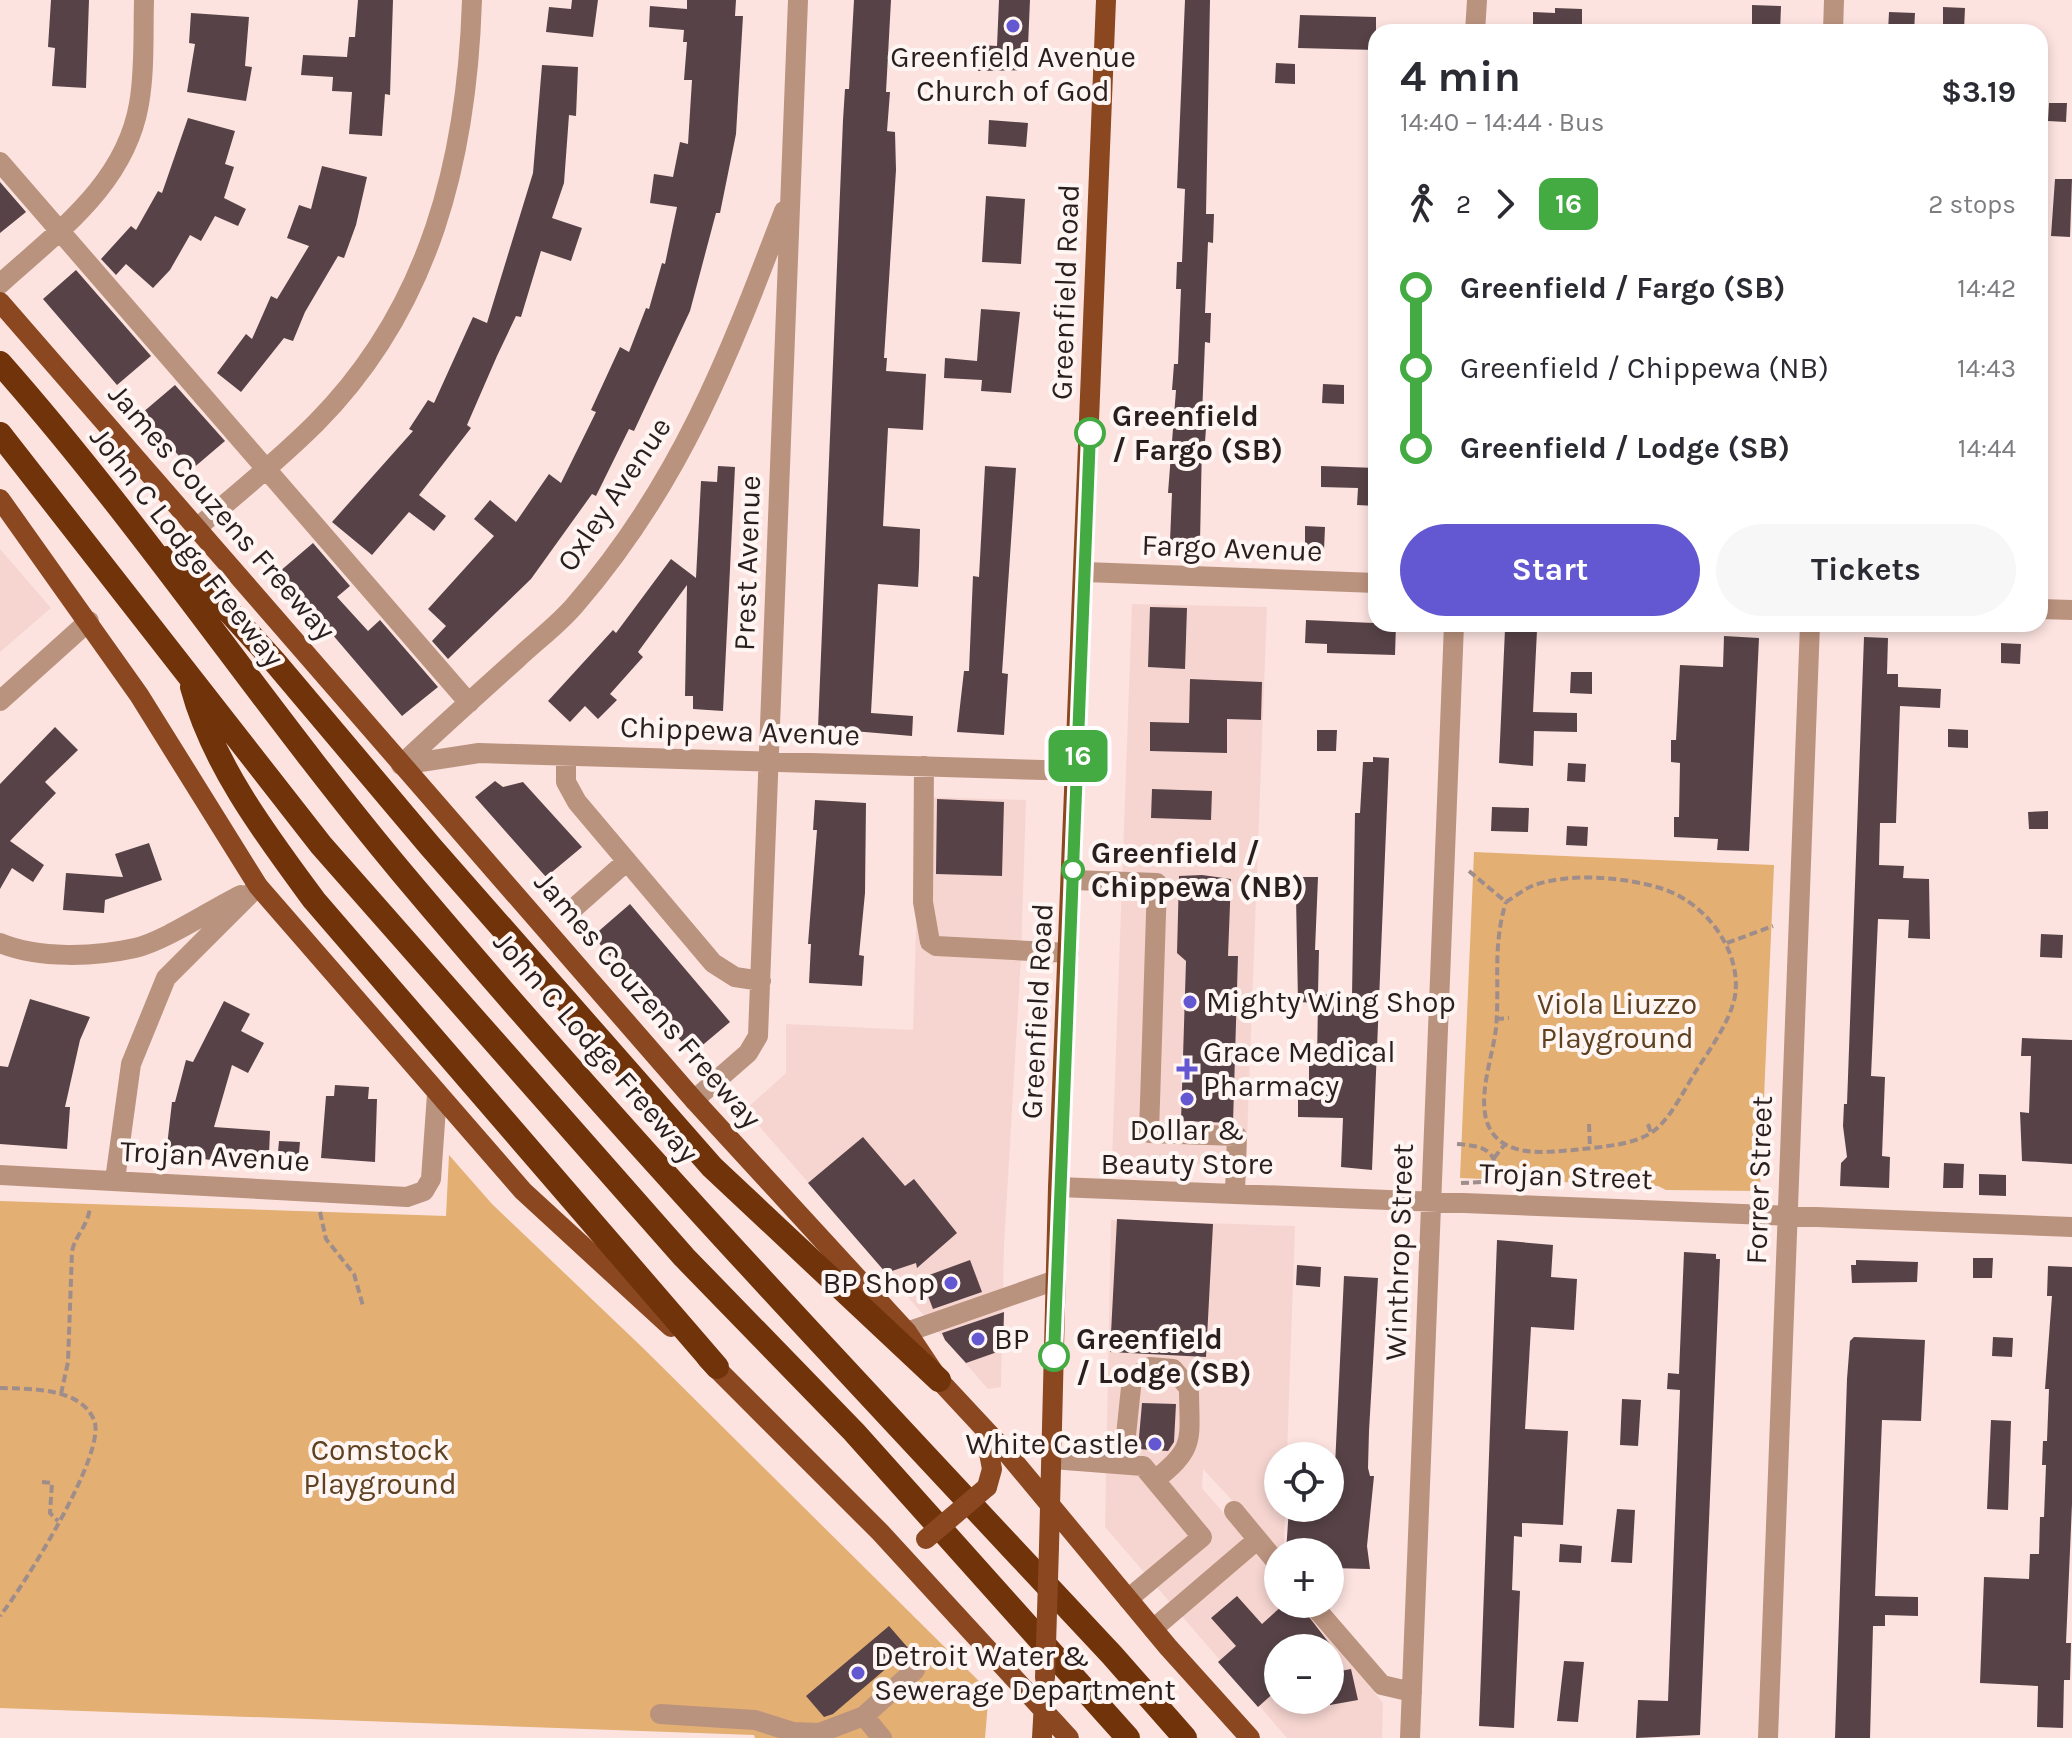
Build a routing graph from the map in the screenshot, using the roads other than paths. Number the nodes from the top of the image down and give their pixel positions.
1 (144, 0) edge
2 (472, 0) edge
3 (798, 0) edge
4 (1106, 0) edge
5 (1477, 0) edge
6 (1834, 0) edge
7 (1476, 24) edge
8 (1833, 24) edge
9 (0, 162) edge
10 (789, 196) junction
11 (59, 231) junction
12 (0, 284) edge
13 (0, 302) edge
14 (0, 363) edge
15 (0, 434) edge
16 (266, 469) junction
17 (0, 499) edge
18 (198, 527) junction
19 (147, 543) junction
20 (1085, 572) junction
21 (1368, 583) edge
22 (2048, 609) edge
23 (2072, 610) edge
24 (89, 621) junction
25 (1454, 632) edge
26 (1810, 632) edge
27 (189, 677) junction
28 (0, 701) edge
29 (469, 703) junction
30 (566, 756) junction
31 (770, 762) junction
32 (401, 765) junction
33 (924, 766) junction
34 (1078, 771) junction
35 (627, 861) junction
36 (1073, 880) junction
37 (258, 886) junction
38 (574, 908) dead end
39 (0, 943) edge
40 (1069, 953) junction
41 (761, 981) junction
42 (437, 1094) junction
43 (694, 1100) junction
44 (0, 1175) edge
45 (115, 1180) junction
46 (1058, 1187) junction
47 (1235, 1192) junction
48 (1431, 1201) junction
49 (1788, 1215) junction
50 (2072, 1227) edge
51 (1056, 1280) junction
52 (907, 1332) junction
53 (717, 1367) junction
54 (939, 1380) junction
55 (984, 1430) junction
56 (1052, 1459) junction
57 (1123, 1464) junction
58 (1155, 1480) junction
59 (1051, 1505) junction
60 (1234, 1511) dead end
61 (880, 1532) junction
62 (1257, 1540) junction
63 (1264, 1548) edge
64 (1128, 1599) junction
65 (1324, 1618) edge
66 (1153, 1629) junction
67 (915, 1670) dead end
68 (1412, 1692) junction
69 (1043, 1709) junction
70 (660, 1714) dead end
71 (864, 1716) junction
72 (1246, 1736) edge
73 (882, 1738) edge
74 (1042, 1738) edge
75 (1069, 1738) edge
76 (1128, 1738) edge
77 (1185, 1738) edge
78 (1410, 1738) edge
79 (1768, 1738) edge

1 - 11 street
2 - 16 street
3 - 10 street, Prest Avenue
4 - 20 main road, Greenfield Road
5 - 7 street
6 - 8 street
9 - 11 street
10 - 29 street, Oxley Avenue
10 - 31 street, Prest Avenue
11 - 12 street
11 - 16 street
13 - 18 main road, James Couzens Freeway
14 - 19 highway, John C Lodge Freeway
15 - 27 highway
16 - 18 street
16 - 29 street
17 - 24 main road
18 - 32 main road, James Couzens Freeway
19 - 54 highway
19 - 77 highway, John C Lodge Freeway
20 - 21 street, Fargo Avenue
20 - 34 main road, Greenfield Road
22 - 23 street
24 - 28 street
24 - 37 main road
25 - 48 street, Winthrop Street
26 - 49 street, Forrer Street
27 - 53 highway
27 - 76 highway
29 - 32 street, Oxley Avenue
30 - 31 street, Chippewa Avenue
30 - 32 street, Chippewa Avenue
30 - 35 street
31 - 33 street, Chippewa Avenue
31 - 41 street, Prest Avenue
32 - 43 main road, James Couzens Freeway
33 - 34 street, Chippewa Avenue
33 - 40 street
34 - 36 main road, Greenfield Road
35 - 38 street
35 - 41 street
36 - 40 main road, Greenfield Road
36 - 47 street
37 - 39 street
37 - 42 main road
37 - 45 street
40 - 46 main road, Greenfield Road
41 - 43 street, Prest Avenue
42 - 45 street, Trojan Avenue
42 - 53 main road
43 - 52 main road, James Couzens Freeway
44 - 45 street, Trojan Avenue
46 - 47 street, Trojan Street
46 - 51 main road, Greenfield Road
47 - 48 street, Trojan Street
48 - 49 street, Trojan Street
48 - 68 street, Winthrop Street
49 - 50 street, Trojan Street
49 - 79 street, Forrer Street
51 - 52 street
51 - 56 main road, Greenfield Road
52 - 54 main road, James Couzens Freeway
53 - 61 main road
54 - 55 main road, James Couzens Freeway
55 - 59 main road, James Couzens Freeway
55 - 61 main road, bridge
56 - 57 street
56 - 59 main road, Greenfield Road
57 - 58 street
57 - 58 street
58 - 64 street
59 - 64 main road, James Couzens Freeway
59 - 69 main road, Greenfield Road, bridge
60 - 62 street
61 - 69 main road
62 - 63 street
62 - 66 street
64 - 66 main road, James Couzens Freeway
65 - 68 street
66 - 72 main road, James Couzens Freeway
67 - 71 street
68 - 78 street, Winthrop Street
69 - 74 main road, Greenfield Road
69 - 75 main road
70 - 71 street
71 - 73 street

